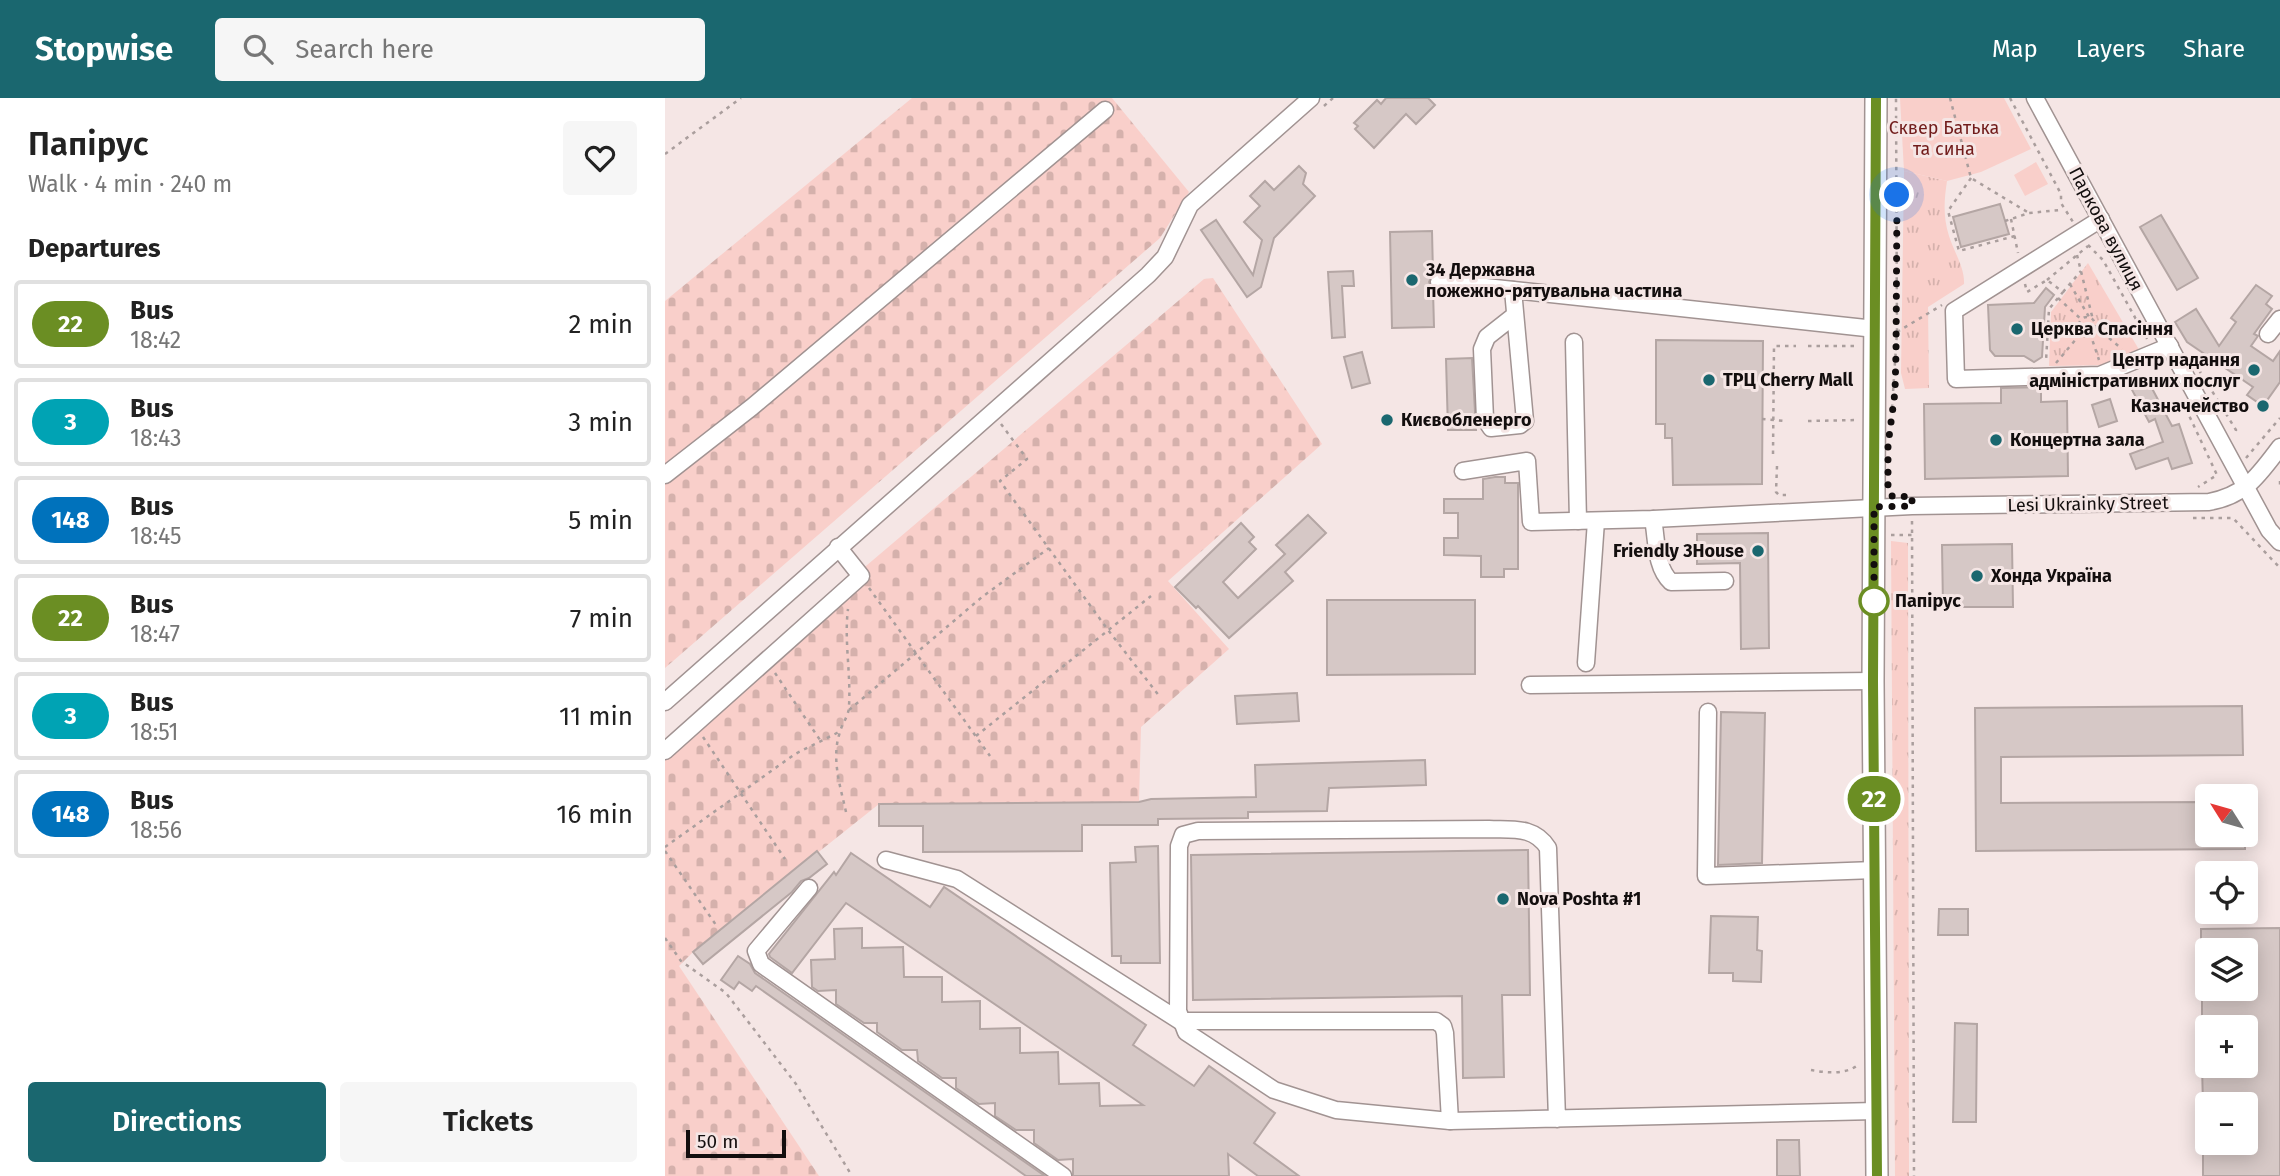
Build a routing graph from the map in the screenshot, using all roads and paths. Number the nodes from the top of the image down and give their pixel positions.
1 (741, 98) edge
2 (1311, 98) edge
3 (1876, 98) edge
4 (1896, 98) edge
5 (1950, 98) edge
6 (2010, 98) edge
7 (2035, 98) edge
8 (1105, 110) dead end
9 (665, 154) edge
10 (1971, 178) junction
11 (2060, 210) dead end
12 (2029, 213) junction
13 (2101, 219) junction
14 (2005, 221) dead end
15 (2015, 236) dead end
16 (2084, 239) junction
17 (2077, 255) junction
18 (2081, 270) junction
19 (2047, 279) junction
20 (1439, 282) dead end
21 (2070, 284) junction
22 (1513, 290) junction
23 (2027, 292) dead end
24 (2063, 292) junction
25 (2058, 298) junction
26 (1952, 300) dead end
27 (1515, 315) junction
28 (2089, 317) junction
29 (2280, 319) edge
30 (2081, 320) junction
31 (2093, 320) junction
32 (2079, 327) junction
33 (2096, 327) junction
34 (1875, 329) junction
35 (2048, 330) junction
36 (1896, 332) junction
37 (2082, 332) junction
38 (2090, 333) junction
39 (2268, 334) dead end
40 (1574, 342) dead end
41 (1796, 346) dead end
42 (1808, 346) dead end
43 (1858, 346) dead end
44 (2163, 349) junction
45 (2123, 351) dead end
46 (2101, 367) dead end
47 (2046, 368) dead end
48 (2051, 368) dead end
49 (2185, 408) dead end
50 (993, 413) junction
51 (1891, 418) dead end
52 (2280, 418) edge
53 (1762, 419) dead end
54 (1773, 420) junction
55 (1861, 420) dead end
56 (1786, 421) dead end
57 (1808, 421) dead end
58 (2280, 447) edge
59 (1773, 454) dead end
60 (2244, 461) dead end
61 (1777, 466) dead end
62 (1463, 471) dead end
63 (665, 475) edge
64 (2217, 475) dead end
65 (2280, 481) edge
66 (2247, 488) junction
67 (2280, 489) edge
68 (1786, 495) dead end
69 (1912, 506) junction
70 (1874, 507) junction
71 (2191, 518) dead end
72 (1653, 519) junction
73 (1578, 521) junction
74 (1597, 521) junction
75 (1889, 535) dead end
76 (1912, 535) junction
77 (2280, 542) edge
78 (838, 547) junction
79 (1049, 548) junction
80 (2280, 568) edge
81 (861, 576) junction
82 (1725, 581) dead end
83 (1151, 596) dead end
84 (848, 602) dead end
85 (1108, 630) junction
86 (916, 654) junction
87 (766, 661) junction
88 (1586, 663) dead end
89 (1873, 681) junction
90 (1530, 685) dead end
91 (1160, 696) dead end
92 (665, 702) edge
93 (849, 710) junction
94 (1708, 712) dead end
95 (695, 725) junction
96 (839, 732) junction
97 (976, 736) junction
98 (820, 740) junction
99 (665, 751) edge
100 (990, 756) dead end
101 (740, 793) junction
102 (846, 811) dead end
103 (665, 849) edge
104 (785, 859) dead end
105 (886, 860) dead end
106 (1875, 870) junction
107 (809, 888) dead end
108 (716, 925) dead end
109 (665, 938) edge
110 (1180, 1021) junction
111 (1859, 1064) dead end
112 (1811, 1070) dead end
113 (1876, 1111) junction
114 (1557, 1119) junction
115 (1450, 1121) junction
116 (852, 1176) edge
117 (1063, 1176) edge
118 (1877, 1176) edge
119 (1914, 1176) edge

1 - 9 path
2 - 50 street
3 - 34 main road
4 - 36 path
5 - 10 path
6 - 16 path
7 - 13 street, Паркова вулиця
8 - 63 street
10 - 12 path
10 - 15 path
11 - 12 path
12 - 14 path
13 - 16 street
13 - 44 street, Паркова вулиця
16 - 17 path
16 - 44 path
16 - 44 street
17 - 18 path
17 - 19 path
18 - 21 path
18 - 31 path
19 - 23 path
19 - 24 path
20 - 22 street
21 - 24 path
21 - 28 path
22 - 27 street
22 - 34 street
24 - 25 path
25 - 30 path
25 - 35 path
26 - 36 path
27 - 27 street
28 - 30 path
28 - 31 path
29 - 39 street
30 - 32 path
31 - 33 path
32 - 35 path
32 - 37 path
33 - 38 path
33 - 45 path
34 - 70 main road
35 - 47 path
36 - 51 path
37 - 38 path
37 - 48 path
38 - 46 path
40 - 73 street
41 - 54 path
42 - 43 path
44 - 66 street, Паркова вулиця
49 - 64 path
50 - 78 street
50 - 79 path
52 - 60 path
53 - 54 path
54 - 56 path
54 - 59 path
55 - 57 path
58 - 66 street, Lesi Ukrainky Street
61 - 68 path
62 - 73 street, Lesi Ukrainky Street
65 - 67 path
66 - 69 street, Lesi Ukrainky Street
66 - 77 street, Паркова вулиця
69 - 70 street, Lesi Ukrainky Street
69 - 76 path
70 - 72 street, Lesi Ukrainky Street
70 - 89 main road
71 - 80 path
72 - 74 street, Lesi Ukrainky Street
72 - 82 street
73 - 74 street, Lesi Ukrainky Street
74 - 88 street
75 - 76 path
76 - 119 path
78 - 81 street
78 - 92 street
79 - 85 path
79 - 86 path
81 - 86 path
81 - 87 street
83 - 85 path
84 - 93 path
85 - 91 path
85 - 97 path
86 - 93 path
86 - 97 path
87 - 95 street
87 - 98 path
89 - 90 street
89 - 106 main road
93 - 96 path
94 - 106 street
95 - 99 street
95 - 101 path
96 - 98 path
96 - 102 path
97 - 100 path
98 - 101 path
101 - 103 path
101 - 104 path
103 - 108 path
105 - 110 street
106 - 113 main road
107 - 117 street
109 - 116 path
110 - 114 street
110 - 115 street
110 - 115 street
111 - 112 path
113 - 114 street
113 - 118 main road
114 - 115 street

